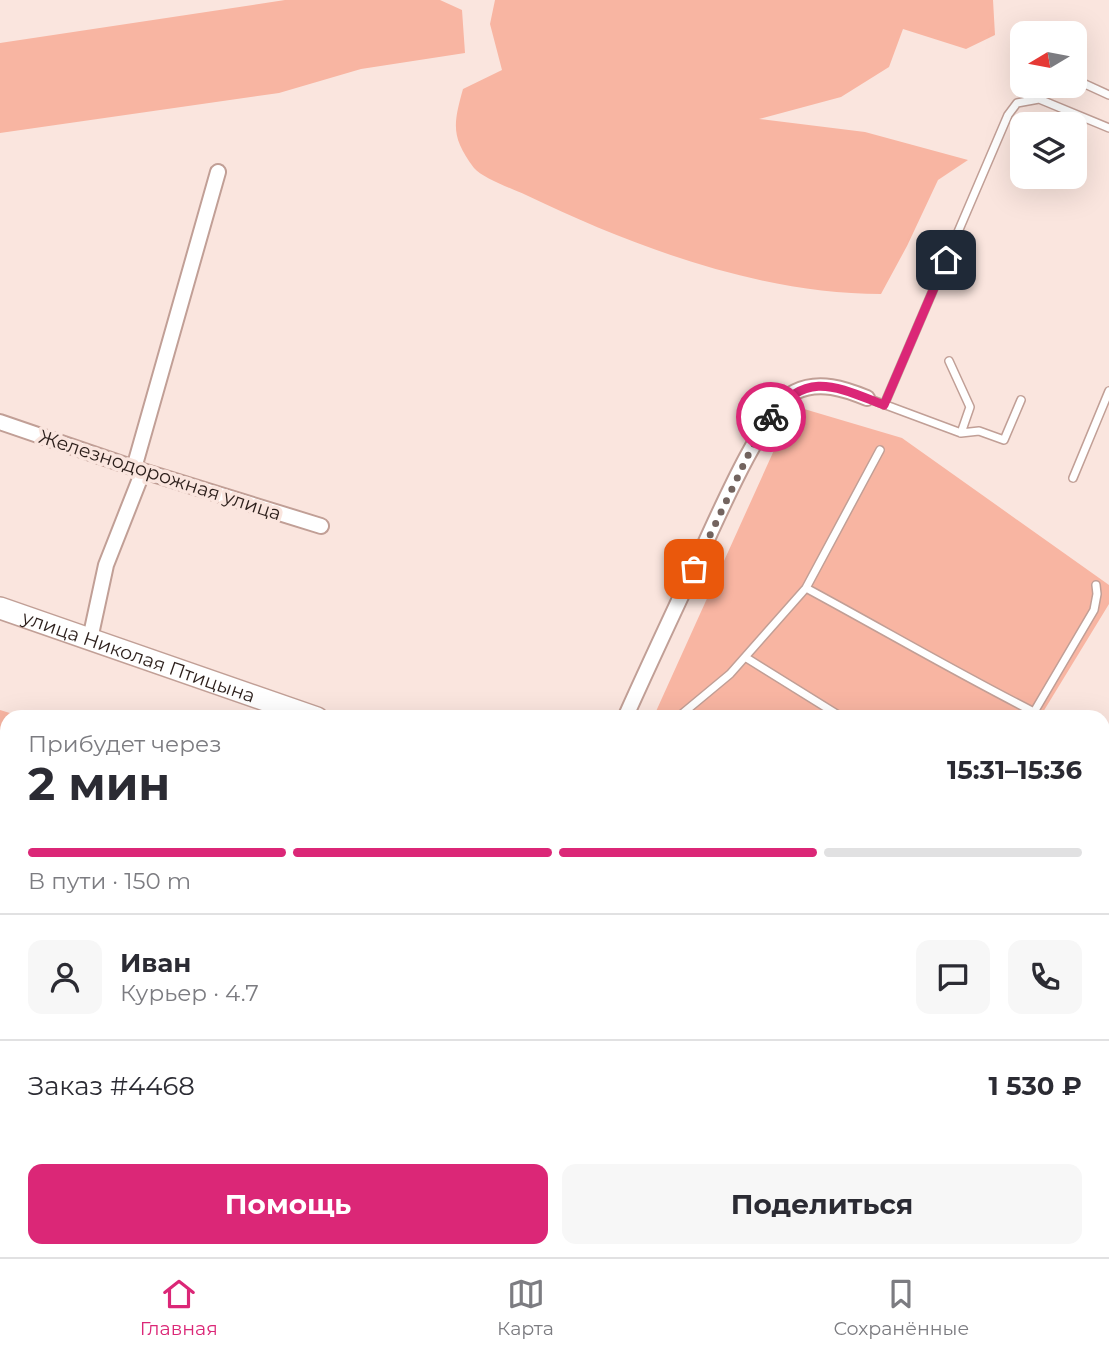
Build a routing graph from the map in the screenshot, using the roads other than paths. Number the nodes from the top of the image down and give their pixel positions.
1 (1087, 85) edge
2 (1109, 95) edge
3 (1039, 99) joint
4 (1109, 128) edge
5 (218, 172) dead end
6 (949, 361) dead end
7 (1109, 391) edge
8 (867, 398) joint
9 (1021, 401) dead end
10 (884, 405) junction
11 (0, 422) edge
12 (961, 433) junction
13 (880, 450) dead end
14 (139, 469) junction
15 (1073, 478) dead end
16 (321, 526) dead end
17 (1096, 584) dead end
18 (806, 588) junction
19 (0, 608) edge
20 (90, 639) junction
21 (745, 657) junction
22 (294, 710) edge
23 (629, 710) edge
24 (687, 710) edge
25 (830, 710) edge
26 (1023, 710) edge
27 (1035, 710) edge

1 - 2 lane
3 - 4 lane
3 - 10 lane
5 - 14 street
6 - 12 lane
7 - 15 lane
8 - 10 lane
8 - 23 street
9 - 12 lane
10 - 12 lane
11 - 14 street, Железнодорожная улица
13 - 18 lane
14 - 16 street, Железнодорожная улица
14 - 20 street
17 - 27 lane
18 - 21 lane
18 - 26 lane
19 - 20 main road, улица Николая Птицына
20 - 22 main road, улица Николая Птицына
21 - 24 lane
21 - 25 lane

